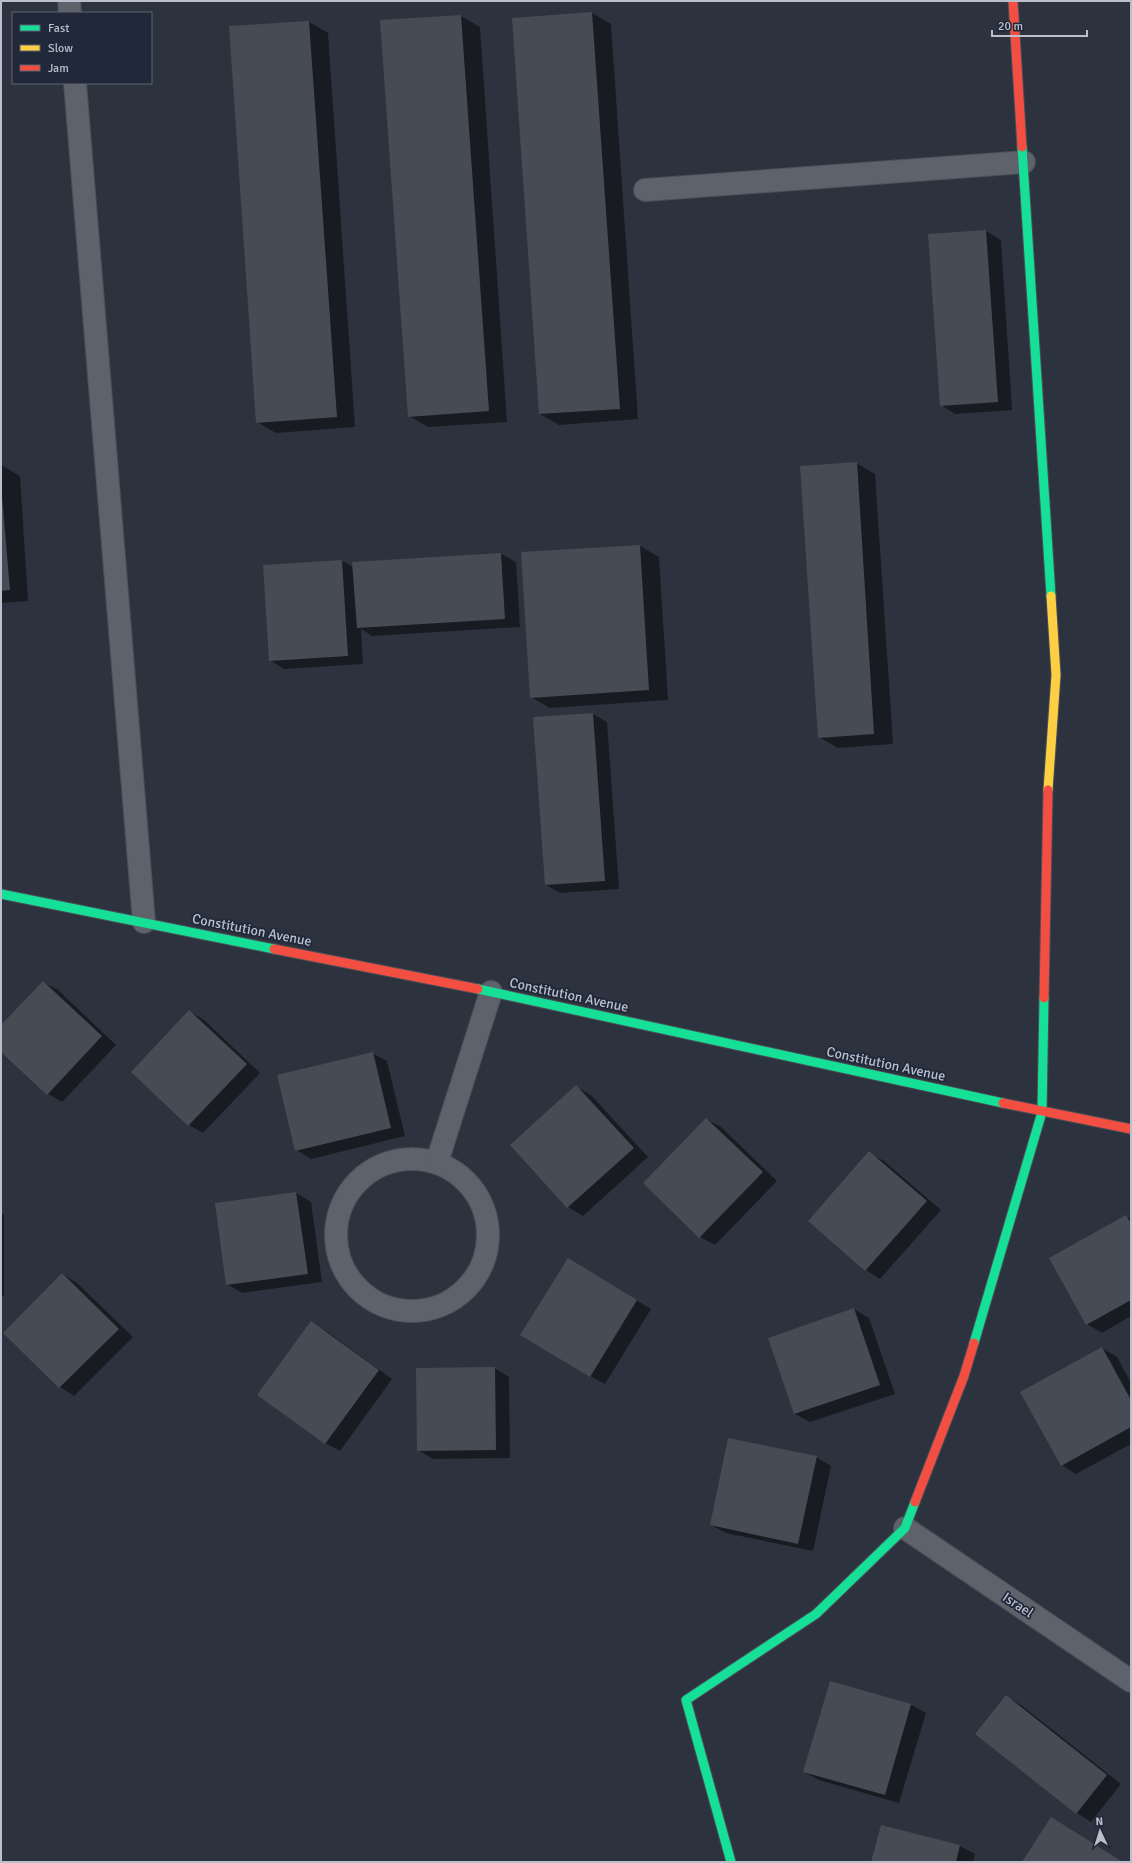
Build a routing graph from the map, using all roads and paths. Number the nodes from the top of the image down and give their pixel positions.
1 (69, 1) edge
2 (1014, 1) edge
3 (70, 12) edge
4 (75, 84) edge
5 (1024, 162) junction
6 (645, 190) dead end
7 (1, 894) edge
8 (144, 922) junction
9 (491, 992) junction
10 (1042, 1112) junction
11 (1131, 1129) edge
12 (437, 1162) junction
13 (905, 1528) junction
14 (1131, 1681) edge
15 (731, 1862) edge

1 - 3 street
2 - 5 street
4 - 8 street
5 - 6 street
5 - 10 street
7 - 8 street, Constitution Avenue
8 - 9 street, Constitution Avenue
9 - 10 street, Constitution Avenue
9 - 12 street
10 - 11 street, Constitution Avenue
10 - 13 street
12 - 12 street
13 - 14 street, Israel
13 - 15 street

